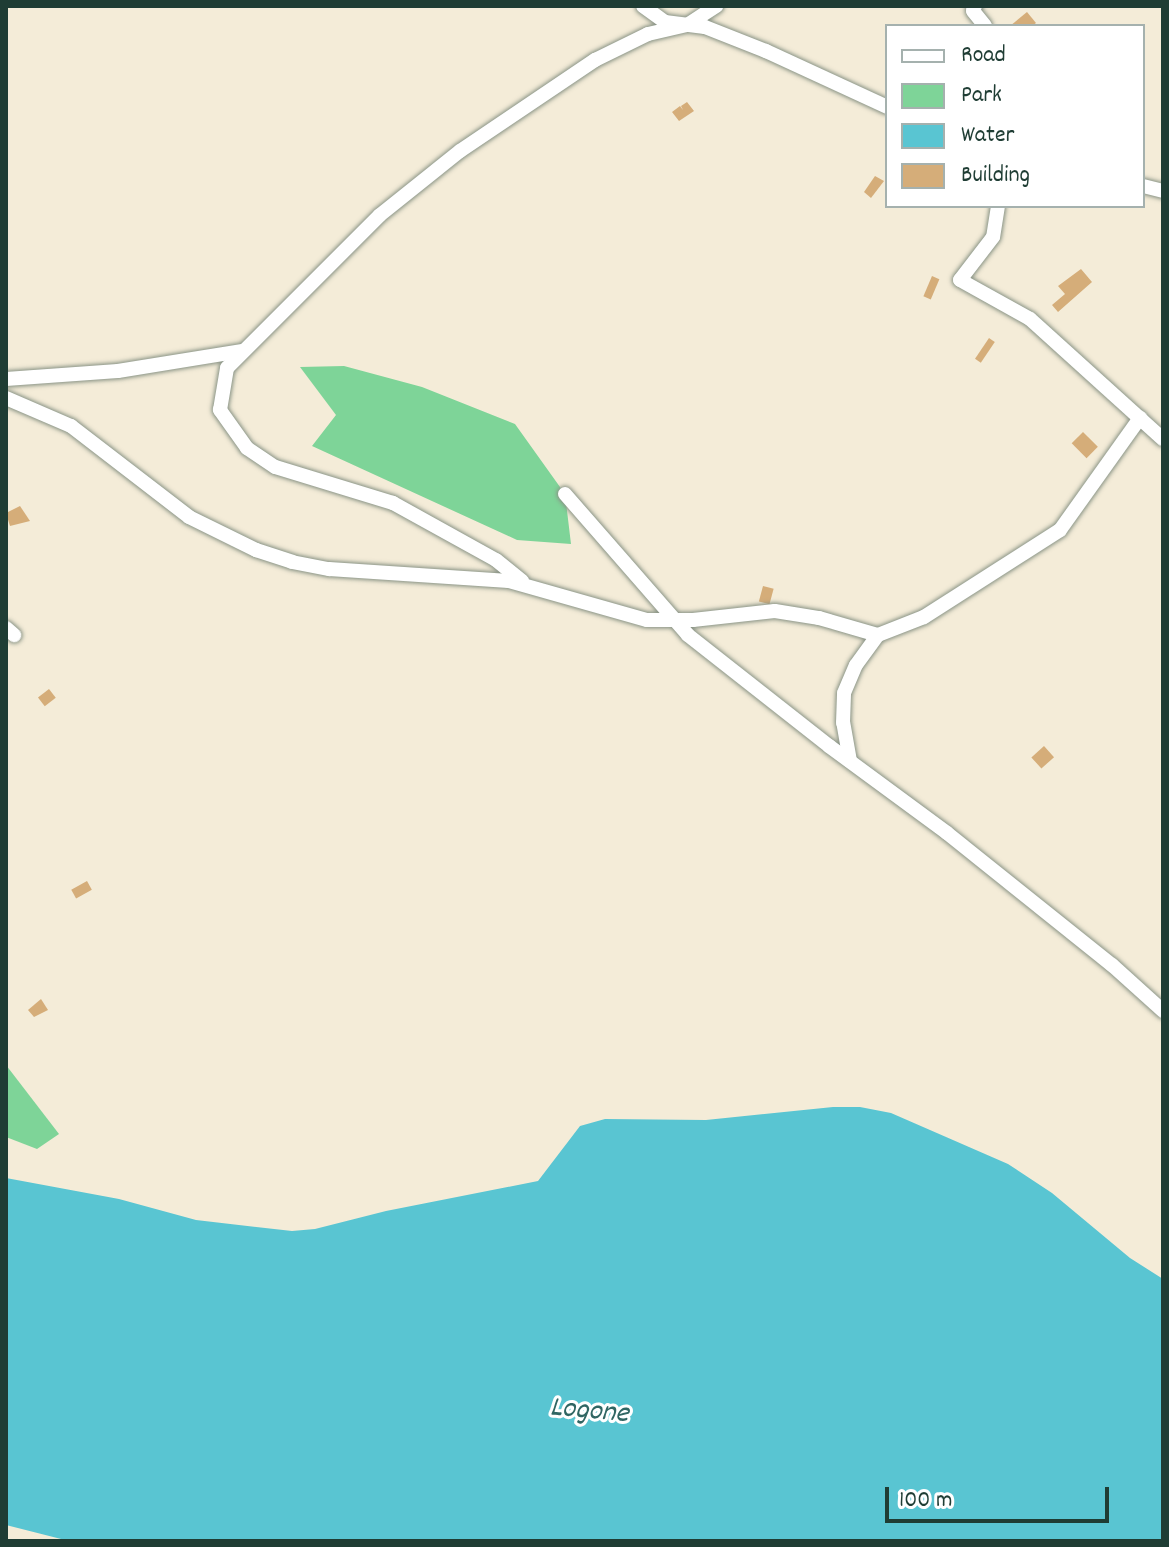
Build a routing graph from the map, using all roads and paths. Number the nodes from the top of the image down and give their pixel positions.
1 (643, 6) edge
2 (716, 6) edge
3 (975, 6) edge
4 (983, 24) edge
5 (687, 25) junction
6 (885, 106) edge
7 (998, 208) edge
8 (242, 351) junction
9 (6, 379) edge
10 (6, 398) edge
11 (1140, 418) junction
12 (1163, 439) edge
13 (565, 494) dead end
14 (526, 584) junction
15 (675, 621) junction
16 (878, 635) junction
17 (850, 761) junction
18 (1163, 1011) edge

1 - 5 street
2 - 5 street
3 - 4 street
5 - 6 street
5 - 8 street
7 - 11 street
8 - 9 street
8 - 14 street
10 - 14 street
11 - 12 street
11 - 16 street
13 - 15 street
14 - 15 street
15 - 16 street
15 - 17 street
16 - 17 street
17 - 18 street

